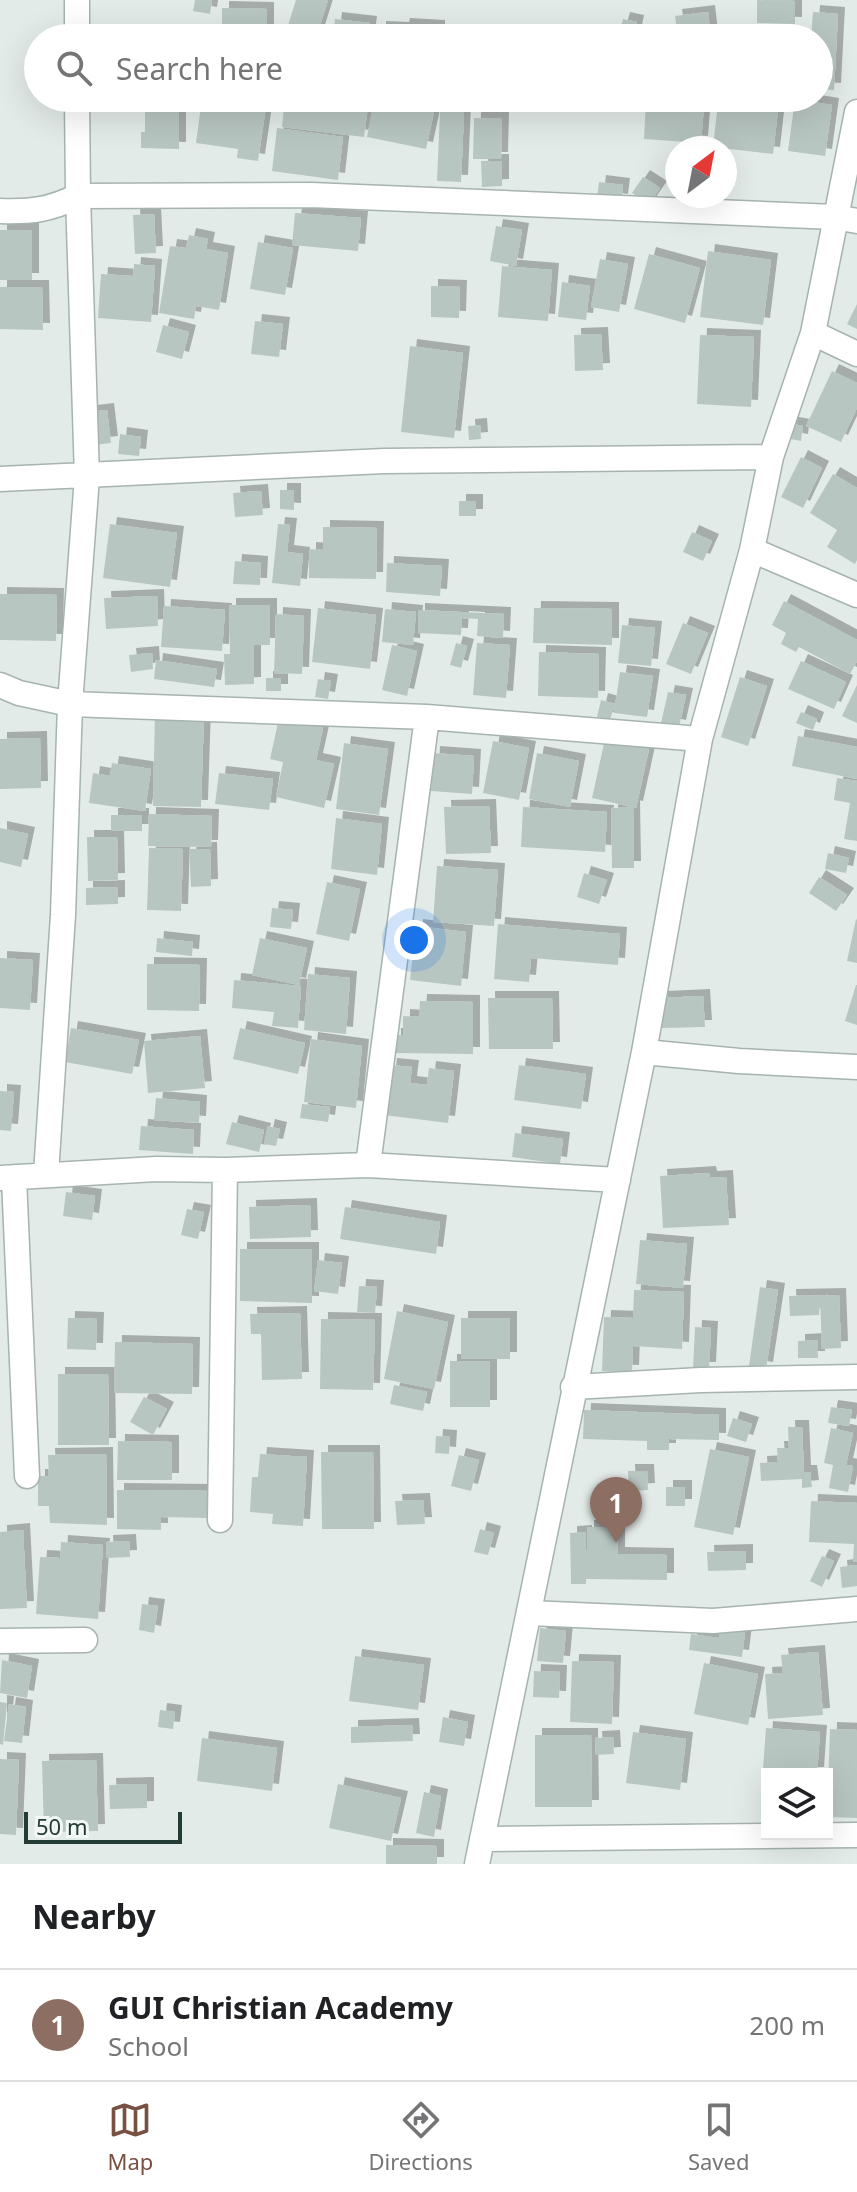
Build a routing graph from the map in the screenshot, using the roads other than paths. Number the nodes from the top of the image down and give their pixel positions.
1 (77, 0) edge
2 (77, 24) edge
3 (77, 112) edge
4 (857, 112) edge
5 (78, 196) junction
6 (0, 211) edge
7 (846, 219) edge
8 (813, 333) junction
9 (857, 354) edge
10 (771, 457) junction
11 (87, 477) junction
12 (0, 479) edge
13 (752, 550) junction
14 (857, 595) edge
15 (0, 685) edge
16 (70, 704) junction
17 (427, 717) junction
18 (700, 739) junction
19 (644, 1052) junction
20 (857, 1067) edge
21 (368, 1165) junction
22 (225, 1170) junction
23 (46, 1174) junction
24 (7, 1178) edge
25 (618, 1180) junction
26 (857, 1377) edge
27 (573, 1387) junction
28 (27, 1476) dead end
29 (220, 1520) dead end
30 (857, 1609) edge
31 (529, 1613) junction
32 (85, 1640) dead end
33 (0, 1641) edge
34 (857, 1835) edge
35 (482, 1839) junction
36 (477, 1864) edge

1 - 2 street
3 - 5 street
4 - 7 street
5 - 6 street
5 - 7 street
5 - 11 street
7 - 8 street
8 - 9 street
8 - 10 street
10 - 11 street
10 - 13 street
11 - 12 street
11 - 16 street
13 - 14 street
13 - 18 street
15 - 16 street
16 - 17 street
16 - 23 street
17 - 18 street
17 - 21 street
18 - 19 street
19 - 20 street
19 - 25 street
21 - 22 street
21 - 25 street
22 - 23 street
22 - 29 street
23 - 24 street
24 - 28 street
25 - 27 street
26 - 27 street
27 - 31 street
30 - 31 street
31 - 35 street
32 - 33 street
34 - 35 street
35 - 36 street

